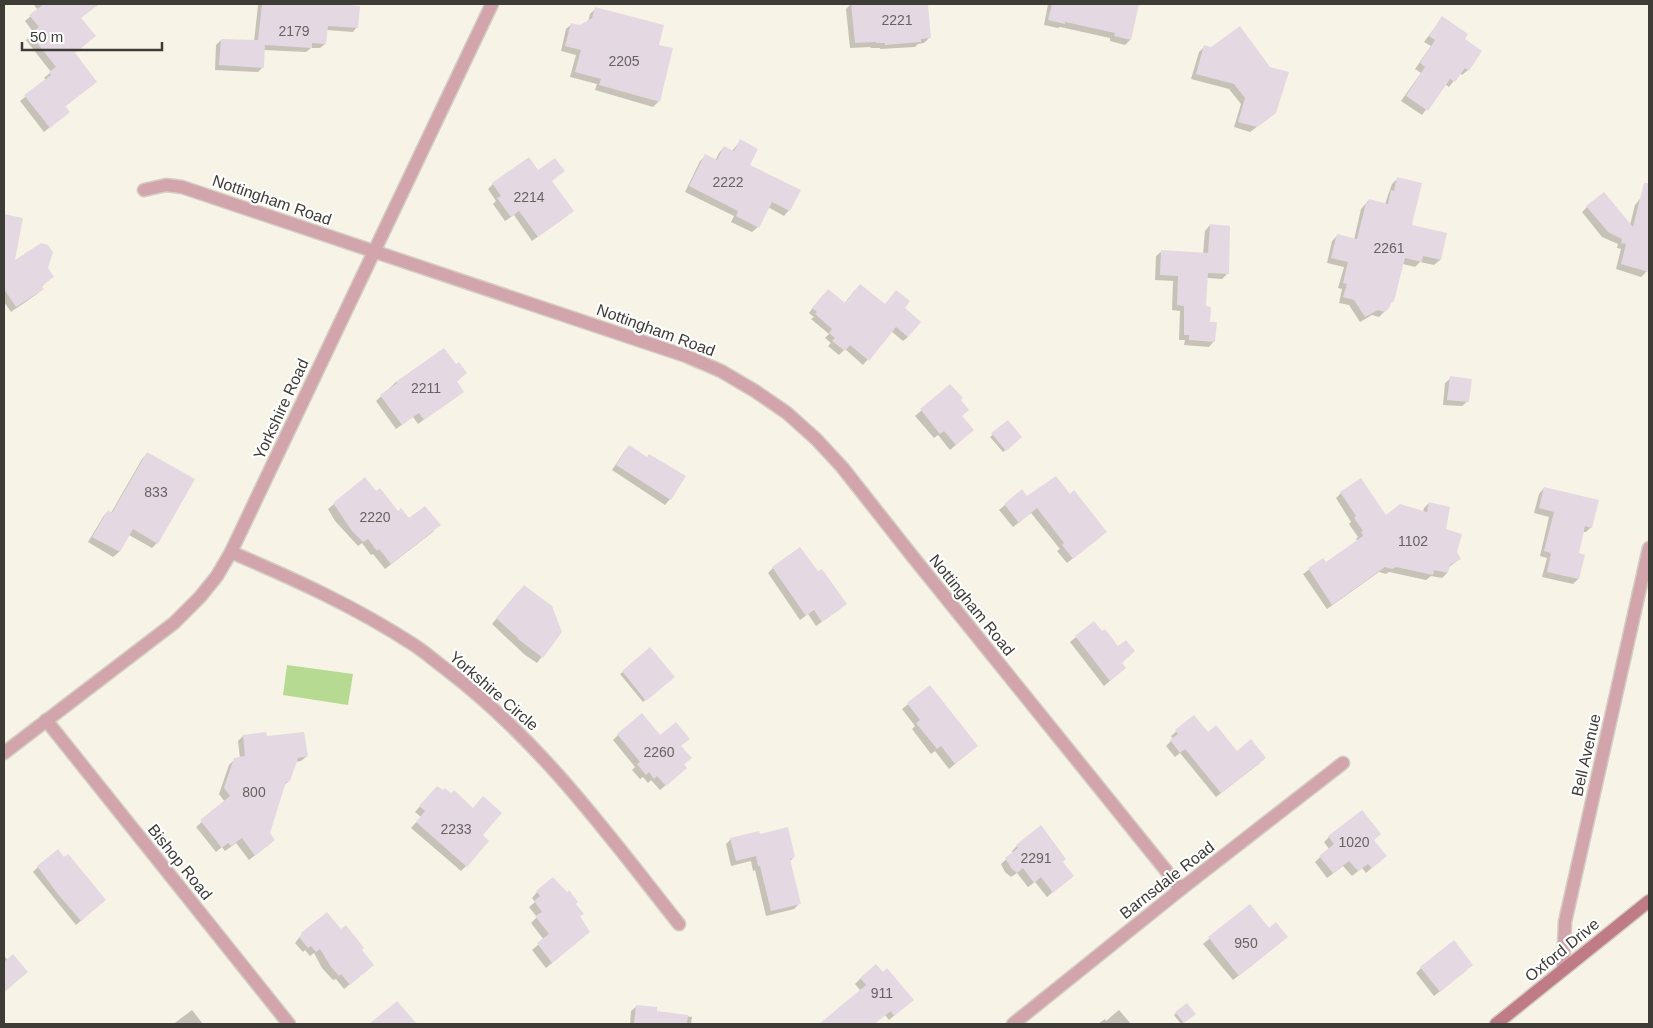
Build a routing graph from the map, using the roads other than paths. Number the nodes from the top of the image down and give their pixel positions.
1 (492, 4) edge
2 (144, 190) dead end
3 (373, 252) junction
4 (1649, 548) edge
5 (231, 552) junction
6 (46, 720) junction
7 (4, 753) edge
8 (1343, 763) dead end
9 (1181, 889) junction
10 (1649, 902) edge
11 (679, 924) dead end
12 (1563, 970) junction
13 (289, 1024) edge
14 (1013, 1024) edge
15 (1496, 1024) edge

1 - 3 street, Yorkshire Road
2 - 3 street, Nottingham Road
3 - 5 street, Yorkshire Road
3 - 9 street, Nottingham Road
4 - 12 street, Bell Avenue
5 - 6 street, Yorkshire Road
5 - 11 street, Yorkshire Circle
6 - 7 street, Yorkshire Road
6 - 13 street, Bishop Road
8 - 9 street, Barnsdale Road
9 - 14 street, Barnsdale Road
10 - 12 main road, Oxford Drive
12 - 15 main road, Oxford Drive

